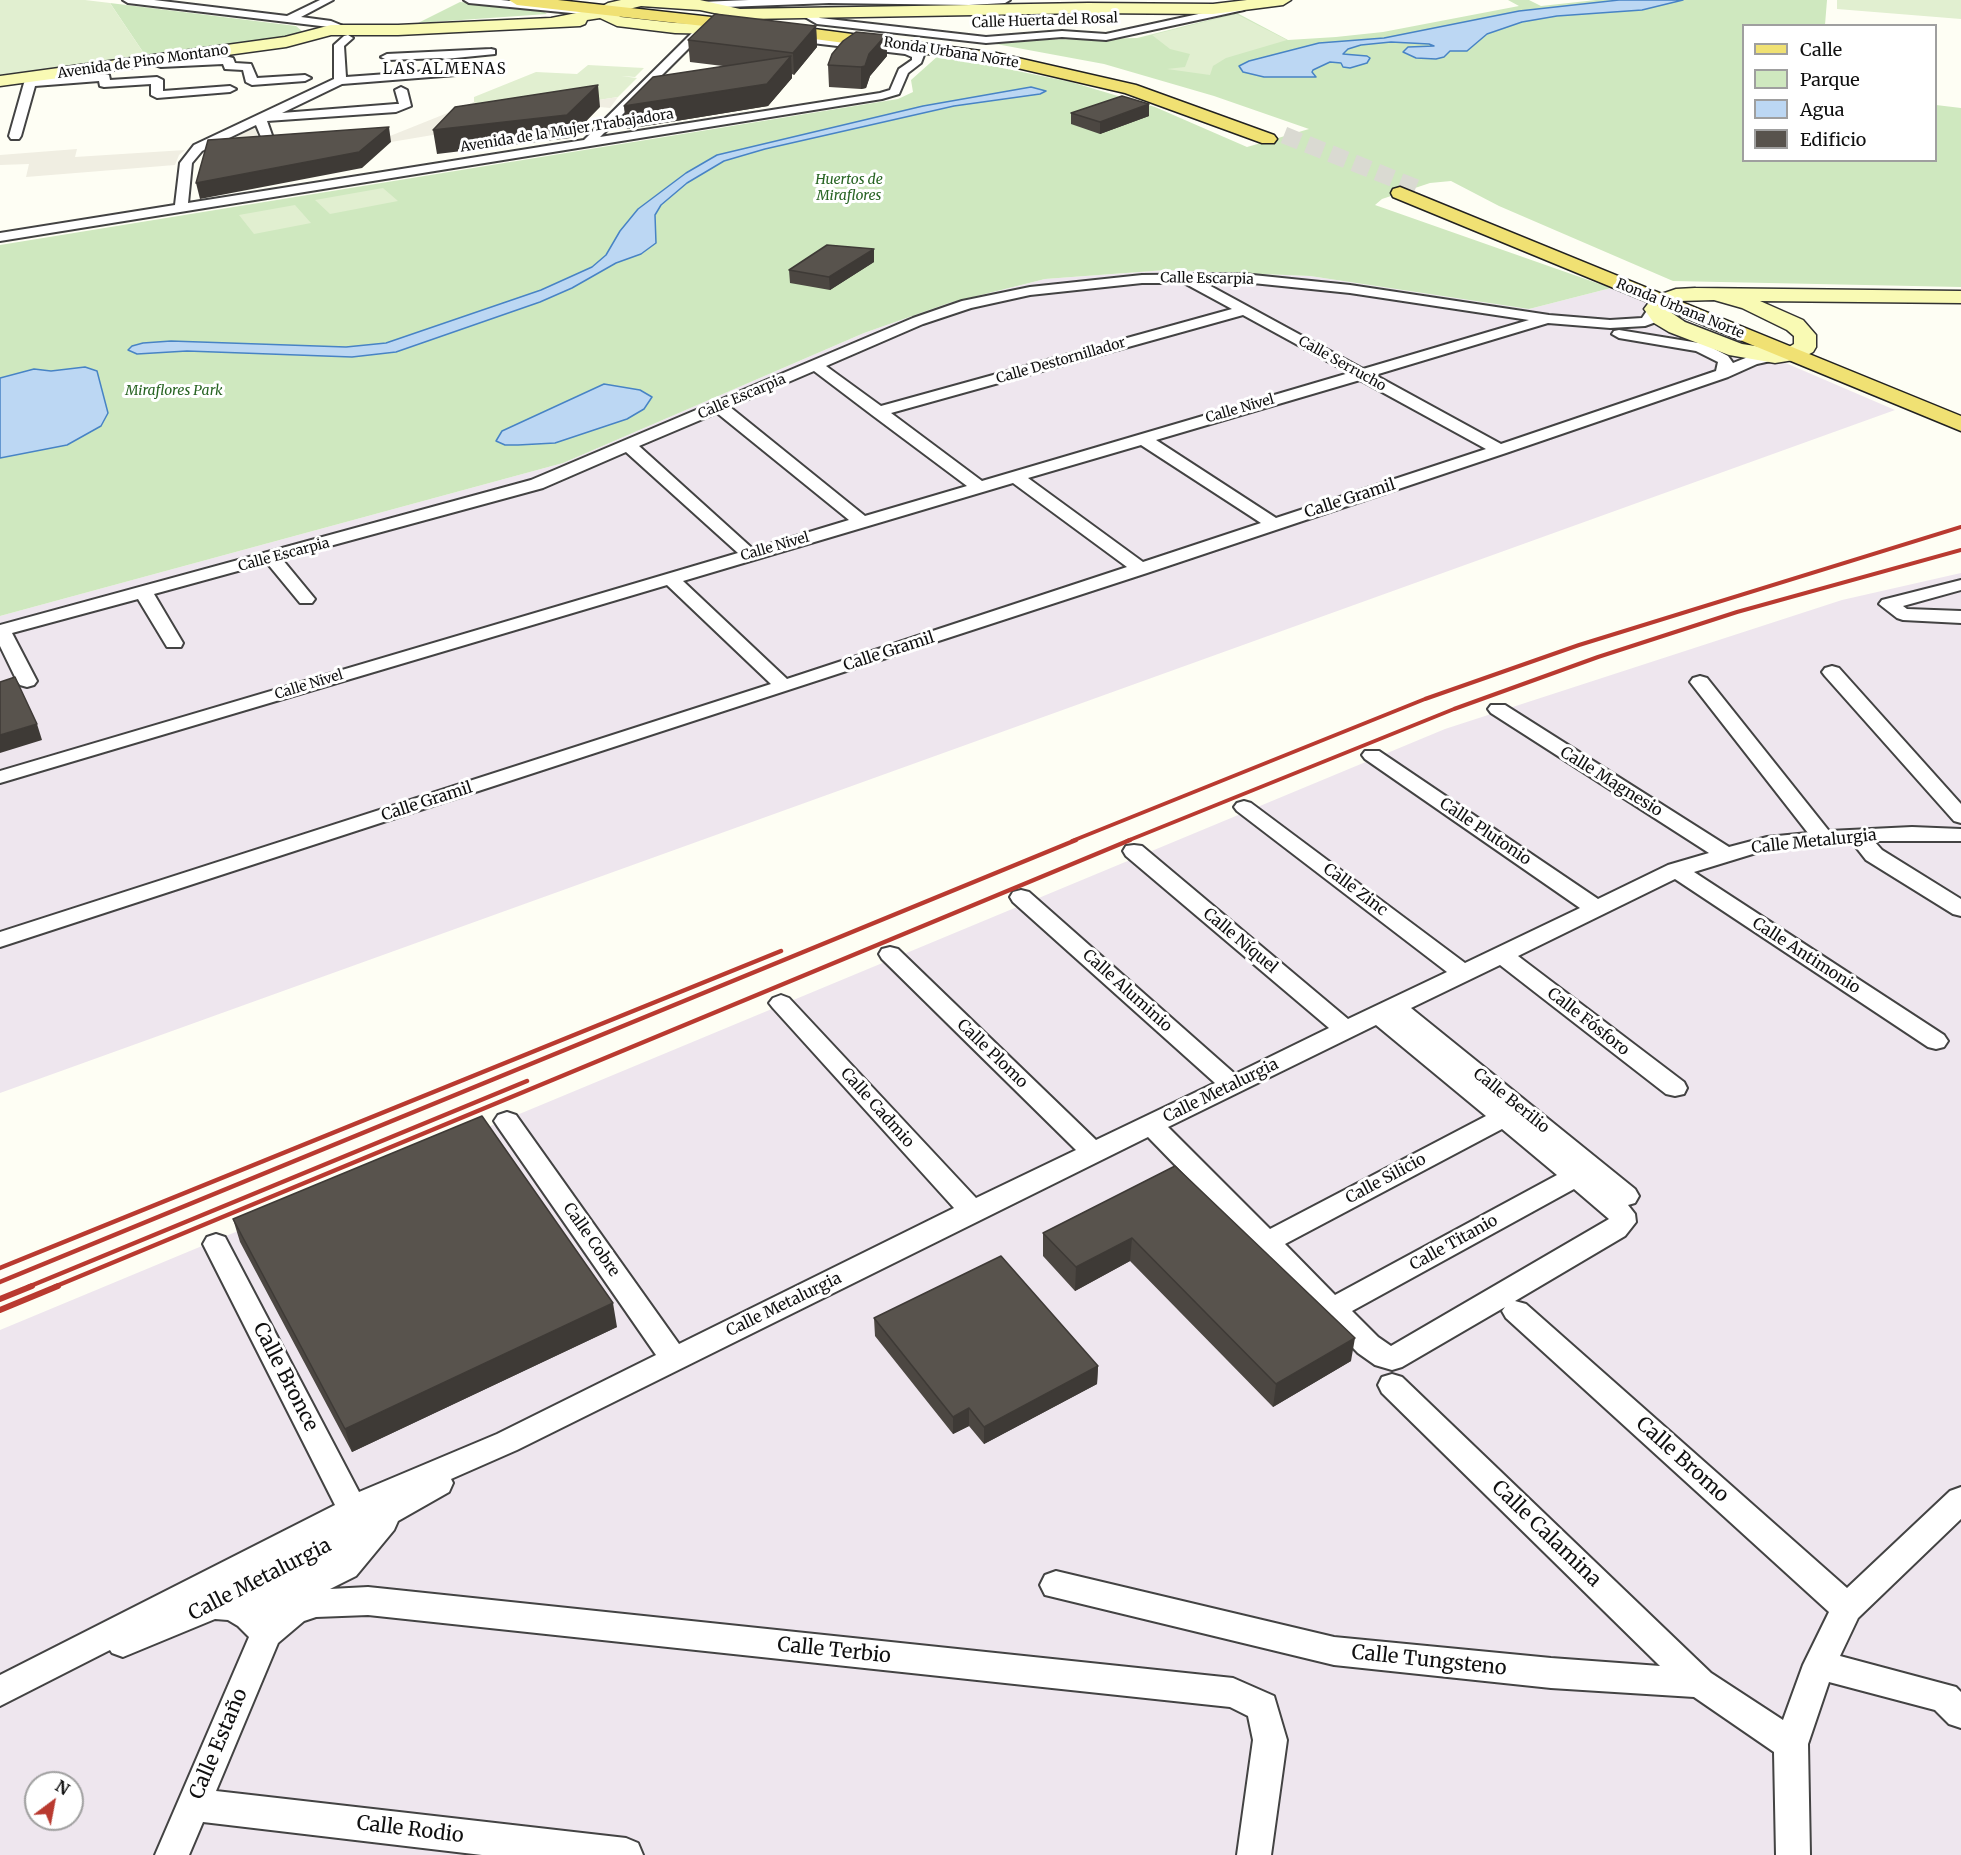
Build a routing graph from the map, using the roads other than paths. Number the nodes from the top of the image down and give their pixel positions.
1 (128, 0) edge
2 (187, 0) edge
3 (328, 0) edge
4 (469, 0) edge
5 (516, 0) edge
6 (562, 0) edge
7 (828, 0) edge
8 (1005, 0) edge
9 (1066, 0) edge
10 (1283, 0) edge
11 (644, 1) edge
12 (676, 2) edge
13 (700, 5) junction
14 (174, 6) junction
15 (1247, 6) junction
16 (1088, 8) junction
17 (611, 9) edge
18 (810, 13) junction
19 (578, 15) junction
20 (290, 20) junction
21 (740, 20) junction
22 (557, 21) junction
23 (719, 29) junction
24 (701, 30) junction
25 (336, 37) junction
26 (444, 47) junction
27 (492, 52) dead end
28 (387, 57) dead end
29 (180, 60) junction
30 (456, 72) dead end
31 (60, 77) junction
32 (305, 78) dead end
33 (31, 80) junction
34 (0, 81) edge
35 (340, 81) junction
36 (230, 90) dead end
37 (401, 90) dead end
38 (360, 111) junction
39 (260, 118) junction
40 (361, 126) dead end
41 (15, 136) dead end
42 (1276, 137) tunnel mouth
43 (268, 141) edge
44 (588, 143) junction
45 (1408, 191) tunnel mouth
46 (181, 208) junction
47 (0, 237) edge
48 (1184, 277) junction
49 (1813, 295) junction
50 (1721, 296) junction
51 (1961, 297) edge
52 (1664, 302) junction
53 (1244, 310) junction
54 (1499, 310) junction
55 (1776, 315) junction
56 (1549, 319) junction
57 (1520, 327) junction
58 (1791, 352) junction
59 (816, 365) junction
60 (1724, 374) junction
61 (1359, 375) junction
62 (719, 406) junction
63 (1961, 411) edge
64 (878, 412) junction
65 (1961, 423) edge
66 (1142, 438) junction
67 (629, 446) junction
68 (1500, 450) junction
69 (1014, 476) junction
70 (979, 487) junction
71 (862, 522) junction
72 (1274, 524) junction
73 (750, 555) junction
74 (272, 558) junction
75 (1141, 568) junction
76 (670, 578) junction
77 (1961, 585) edge
78 (144, 593) junction
79 (306, 599) dead end
80 (1961, 618) edge
81 (1, 631) edge
82 (174, 643) dead end
83 (1832, 672) dead end
84 (27, 681) dead end
85 (1700, 682) dead end
86 (784, 686) junction
87 (1498, 710) dead end
88 (1372, 755) dead end
89 (0, 777) edge
90 (1244, 807) dead end
91 (1961, 817) edge
92 (1858, 835) junction
93 (1961, 835) edge
94 (1822, 838) junction
95 (1134, 851) dead end
96 (1725, 854) junction
97 (1676, 870) junction
98 (1021, 897) dead end
99 (1597, 909) junction
100 (1961, 909) edge
101 (0, 940) edge
102 (890, 954) dead end
103 (1502, 956) junction
104 (1465, 974) junction
105 (782, 1004) dead end
106 (1386, 1011) junction
107 (1346, 1030) junction
108 (1936, 1041) dead end
109 (1233, 1086) junction
110 (1675, 1088) dead end
111 (1504, 1117) junction
112 (507, 1121) dead end
113 (1151, 1125) junction
114 (1094, 1153) junction
115 (1576, 1176) junction
116 (1626, 1196) dead end
117 (973, 1212) junction
118 (1267, 1242) junction
119 (216, 1244) dead end
120 (1332, 1310) junction
121 (1516, 1311) dead end
122 (675, 1359) junction
123 (1392, 1385) dead end
124 (507, 1442) junction
125 (1961, 1500) edge
126 (399, 1506) junction
127 (353, 1510) junction
128 (345, 1567) junction
129 (1056, 1585) dead end
130 (256, 1586) junction
131 (368, 1601) junction
132 (212, 1605) junction
133 (1847, 1608) junction
134 (266, 1634) junction
135 (1819, 1665) junction
136 (1700, 1683) junction
137 (0, 1692) edge
138 (1961, 1713) edge
139 (1791, 1744) junction
140 (193, 1805) junction
141 (172, 1855) edge
142 (626, 1855) edge
143 (1254, 1855) edge
144 (1793, 1855) edge

1 - 14 street
2 - 14 street
3 - 20 street
4 - 19 street
5 - 17 main road, Ronda Urbana Norte
6 - 17 main road, Ronda Urbana Norte
7 - 8 street
7 - 13 street
9 - 16 street
10 - 15 street
11 - 12 street
11 - 17 street
12 - 13 street
13 - 21 street
14 - 20 street
15 - 16 street
15 - 18 street, Calle Huerta del Rosal
16 - 18 street
17 - 19 street
17 - 21 main road, Ronda Urbana Norte
17 - 22 street
17 - 24 street
18 - 21 street
19 - 22 street
20 - 25 street
20 - 25 street
21 - 23 street
21 - 42 main road, Ronda Urbana Norte
22 - 26 street, Avenida de Pino Montano
23 - 24 street
23 - 44 street, Avenida de la Mujer Trabajadora
24 - 44 street
25 - 26 street, Avenida de Pino Montano
25 - 29 street, Avenida de Pino Montano
25 - 35 street
26 - 27 street
26 - 28 street
29 - 31 street, Avenida de Pino Montano
29 - 32 street
30 - 35 street
31 - 33 street, Avenida de Pino Montano
31 - 36 street
33 - 34 street, Avenida de Pino Montano
33 - 41 street
35 - 39 street
37 - 38 street
38 - 39 street
38 - 40 street
39 - 43 street
39 - 46 street
44 - 46 street, Avenida de la Mujer Trabajadora
45 - 52 main road, Ronda Urbana Norte
46 - 47 street, Avenida de la Mujer Trabajadora
48 - 53 street, Calle Serrucho
48 - 54 street, Calle Escarpia
48 - 59 street, Calle Escarpia
49 - 50 street
49 - 51 street
49 - 55 street
50 - 52 street
50 - 55 street
52 - 56 street, Calle Escarpia
52 - 58 main road, Ronda Urbana Norte
52 - 58 street
53 - 61 street, Calle Serrucho
53 - 64 street, Calle Destornillador
54 - 56 street, Calle Escarpia
54 - 57 street, Calle Escarpia
55 - 58 street
56 - 57 street, Calle Nivel
57 - 60 street
57 - 61 street, Calle Nivel
58 - 60 street, Calle Gramil
58 - 63 main road, Ronda Urbana Norte
58 - 65 main road, Ronda Urbana Norte
59 - 62 street, Calle Escarpia
59 - 64 street
60 - 68 street, Calle Gramil
61 - 66 street, Calle Nivel
61 - 68 street, Calle Serrucho
62 - 67 street, Calle Escarpia
62 - 71 street
64 - 70 street
66 - 69 street, Calle Nivel
66 - 72 street
67 - 73 street
67 - 74 street, Calle Escarpia
68 - 72 street, Calle Gramil
69 - 70 street, Calle Nivel
69 - 75 street
70 - 71 street, Calle Nivel
71 - 73 street, Calle Nivel
72 - 75 street, Calle Gramil
73 - 76 street, Calle Nivel
74 - 78 street, Calle Escarpia
74 - 79 street
75 - 86 street, Calle Gramil
76 - 86 street
76 - 89 street, Calle Nivel
77 - 80 street
78 - 81 street, Calle Escarpia
78 - 82 street
81 - 84 street
83 - 91 street
85 - 94 street
86 - 101 street, Calle Gramil
87 - 96 street, Calle Magnesio
88 - 99 street, Calle Plutonio
90 - 104 street, Calle Zinc
92 - 93 street, Calle Metalurgia
92 - 94 street, Calle Metalurgia
92 - 100 street
94 - 96 street, Calle Metalurgia
95 - 107 street, Calle Níquel
96 - 97 street, Calle Metalurgia
97 - 99 street, Calle Metalurgia
97 - 108 street, Calle Antimonio
98 - 109 street, Calle Aluminio
99 - 103 street, Calle Metalurgia
102 - 114 street, Calle Plomo
103 - 104 street, Calle Metalurgia
103 - 110 street, Calle Fósforo
104 - 106 street, Calle Metalurgia
105 - 117 street, Calle Cadmio
106 - 107 street, Calle Metalurgia
106 - 111 street
106 - 116 street, Calle Berilio
107 - 109 street, Calle Metalurgia
109 - 113 street, Calle Metalurgia
111 - 115 street
111 - 118 street, Calle Silicio
112 - 122 street, Calle Cobre
113 - 114 street, Calle Metalurgia
113 - 118 street
114 - 117 street, Calle Metalurgia
115 - 120 street, Calle Titanio
115 - 120 street
117 - 122 street, Calle Metalurgia
118 - 120 street
119 - 127 street, Calle Bronce
121 - 133 street, Calle Bromo
122 - 124 street, Calle Metalurgia
123 - 136 street, Calle Calamina
124 - 126 street, Calle Metalurgia
124 - 127 street, Calle Metalurgia
125 - 133 street
126 - 128 street
126 - 130 street, Calle Metalurgia
127 - 130 street
127 - 137 street, Calle Metalurgia
128 - 130 street
128 - 131 street
129 - 136 street, Calle Tungsteno
130 - 132 street, Calle Metalurgia
130 - 134 street
131 - 134 street
131 - 143 street, Calle Terbio
132 - 134 street
132 - 137 street, Calle Metalurgia
133 - 135 street
134 - 140 street, Calle Estaño
135 - 138 street
135 - 139 street
136 - 139 street, Calle Tungsteno
139 - 144 street
140 - 141 street, Calle Estaño
140 - 142 street, Calle Rodio

